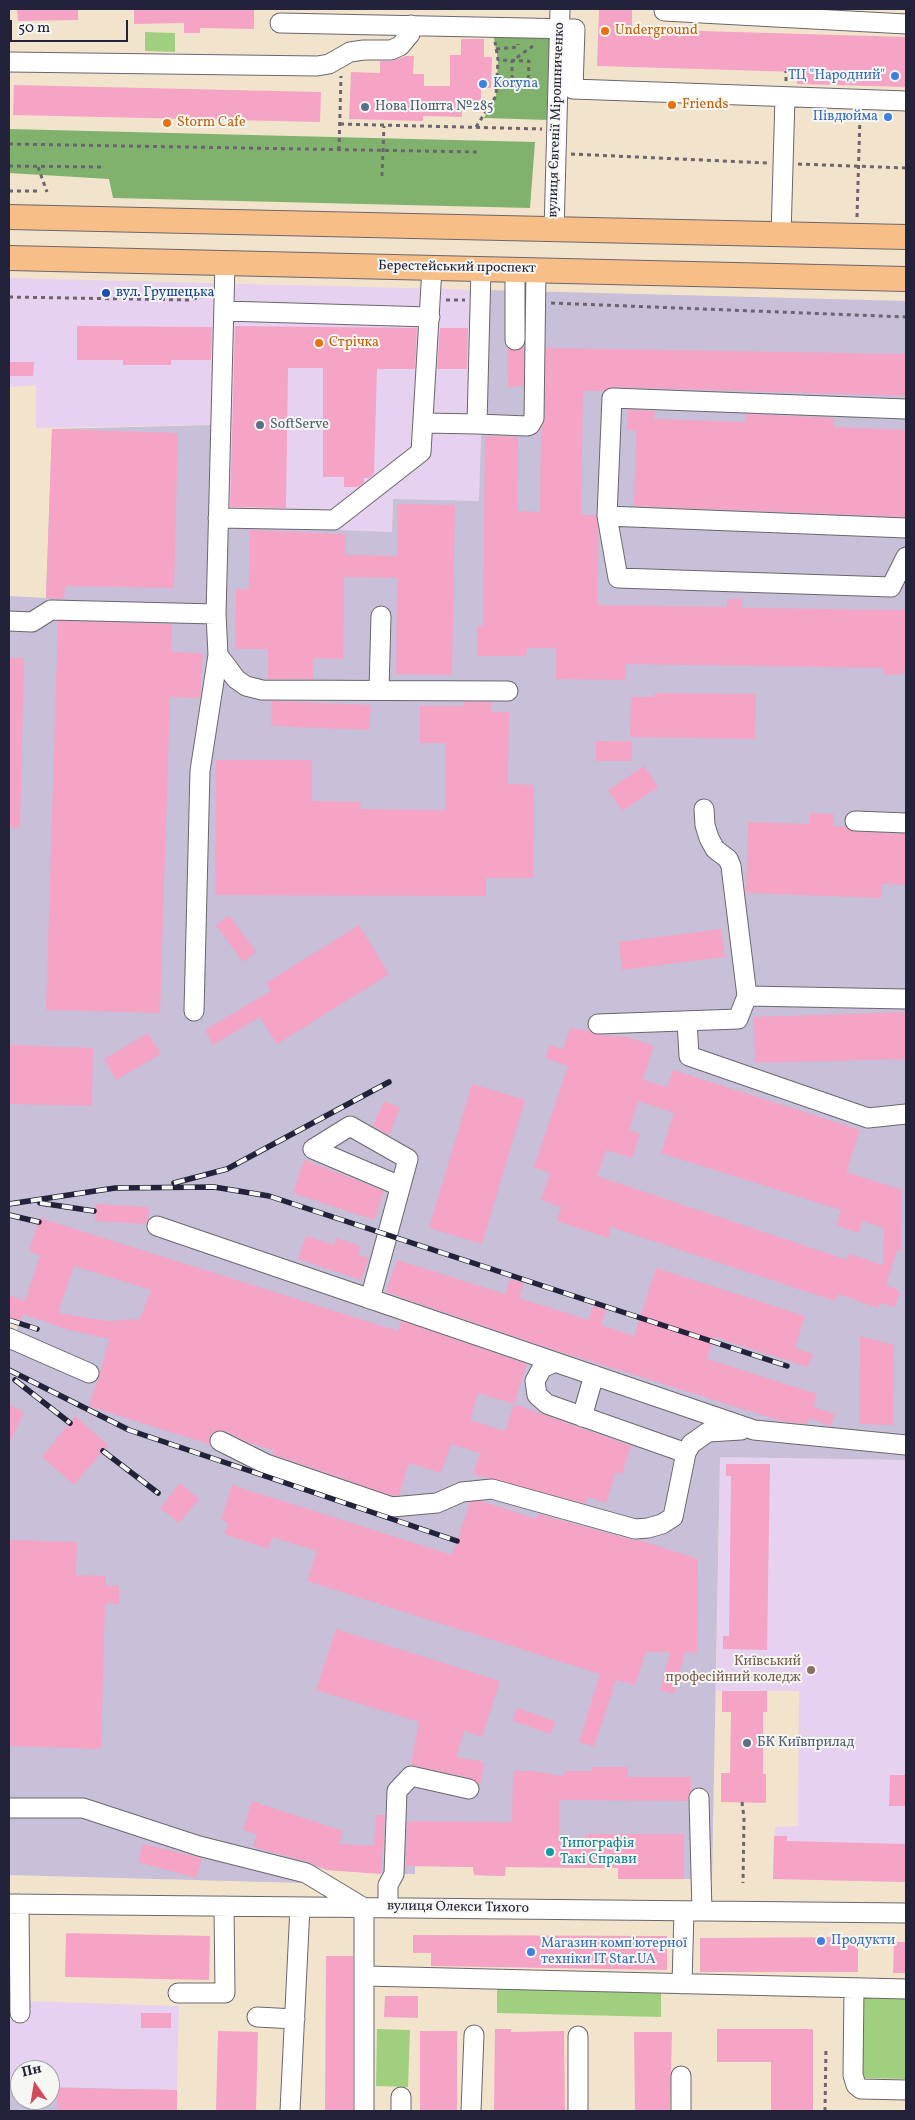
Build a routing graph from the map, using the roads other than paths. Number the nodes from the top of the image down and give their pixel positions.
1 (560, 9) edge
2 (664, 12) dead end
3 (789, 13) edge
4 (280, 23) dead end
5 (906, 24) edge
6 (411, 25) junction
7 (560, 28) junction
8 (9, 62) edge
9 (785, 97) junction
10 (906, 101) edge
11 (9, 217) edge
12 (554, 231) junction
13 (781, 236) junction
14 (906, 237) edge
15 (9, 258) edge
16 (225, 263) junction
17 (432, 268) junction
18 (481, 269) junction
19 (526, 270) junction
20 (906, 279) edge
21 (224, 303) junction
22 (430, 309) junction
23 (515, 340) dead end
24 (906, 409) edge
25 (424, 423) junction
26 (477, 424) junction
27 (607, 516) junction
28 (218, 518) junction
29 (906, 528) edge
30 (906, 557) edge
31 (216, 614) junction
32 (381, 616) dead end
33 (9, 621) edge
34 (218, 655) junction
35 (379, 690) junction
36 (508, 691) dead end
37 (704, 809) dead end
38 (855, 821) dead end
39 (906, 822) edge
40 (747, 996) junction
41 (906, 999) edge
42 (194, 1011) dead end
43 (687, 1021) junction
44 (598, 1024) dead end
45 (906, 1114) edge
46 (400, 1186) dead end
47 (157, 1226) dead end
48 (370, 1299) junction
49 (9, 1338) edge
50 (554, 1362) junction
51 (89, 1373) dead end
52 (594, 1375) junction
53 (582, 1416) junction
54 (754, 1430) junction
55 (220, 1441) dead end
56 (906, 1445) edge
57 (686, 1453) junction
58 (469, 1789) dead end
59 (698, 1798) dead end
60 (9, 1808) edge
61 (14, 1904) edge
62 (224, 1906) junction
63 (300, 1907) junction
64 (364, 1908) junction
65 (388, 1908) junction
66 (693, 1911) junction
67 (906, 1913) edge
68 (365, 1976) junction
69 (682, 1984) junction
70 (854, 1988) junction
71 (906, 1989) edge
72 (178, 1993) dead end
73 (20, 2013) dead end
74 (257, 2017) dead end
75 (295, 2019) junction
76 (474, 2035) dead end
77 (578, 2036) dead end
78 (681, 2076) dead end
79 (906, 2090) edge
80 (290, 2111) edge
81 (364, 2111) edge
82 (471, 2111) edge
83 (578, 2111) edge
84 (681, 2111) edge

1 - 7 street, вулиця Євгенії Мірошниченко
2 - 3 street
3 - 5 street
4 - 6 street
6 - 7 street
6 - 8 street
7 - 9 street
7 - 12 street, вулиця Євгенії Мірошниченко
9 - 10 street
9 - 13 street
11 - 12 main road
12 - 13 main road
13 - 14 main road
15 - 16 main road, Берестейський проспект
16 - 17 main road, Берестейський проспект
16 - 21 street
17 - 18 main road, Берестейський проспект
17 - 22 street
18 - 19 main road, Берестейський проспект
18 - 26 street
19 - 20 main road, Берестейський проспект
19 - 23 street
19 - 26 street
21 - 22 street
21 - 28 street
22 - 25 street
24 - 27 street
25 - 26 street
25 - 28 street
27 - 29 street
27 - 30 street
28 - 31 street
31 - 33 street
31 - 34 street
32 - 35 street
34 - 35 street
34 - 42 street
35 - 36 street
37 - 40 street
38 - 39 street
40 - 41 street
40 - 43 street
43 - 44 street
43 - 45 street
46 - 48 street
47 - 48 street
48 - 50 street
49 - 51 street
50 - 52 street
50 - 53 street
52 - 53 street
52 - 54 street
53 - 57 street
54 - 56 street
54 - 57 street
55 - 57 street
58 - 65 street
59 - 66 street
60 - 64 street
61 - 62 street, вулиця Олекси Тихого
61 - 73 street
62 - 63 street, вулиця Олекси Тихого
62 - 72 street
63 - 64 street, вулиця Олекси Тихого
63 - 75 street
64 - 65 street, вулиця Олекси Тихого
64 - 68 street
65 - 66 street, вулиця Олекси Тихого
66 - 67 street, вулиця Олекси Тихого
66 - 69 street
68 - 69 street
68 - 81 street
69 - 70 street
70 - 71 street
70 - 79 street
74 - 75 street
75 - 80 street
76 - 82 street
77 - 83 street
78 - 84 street

